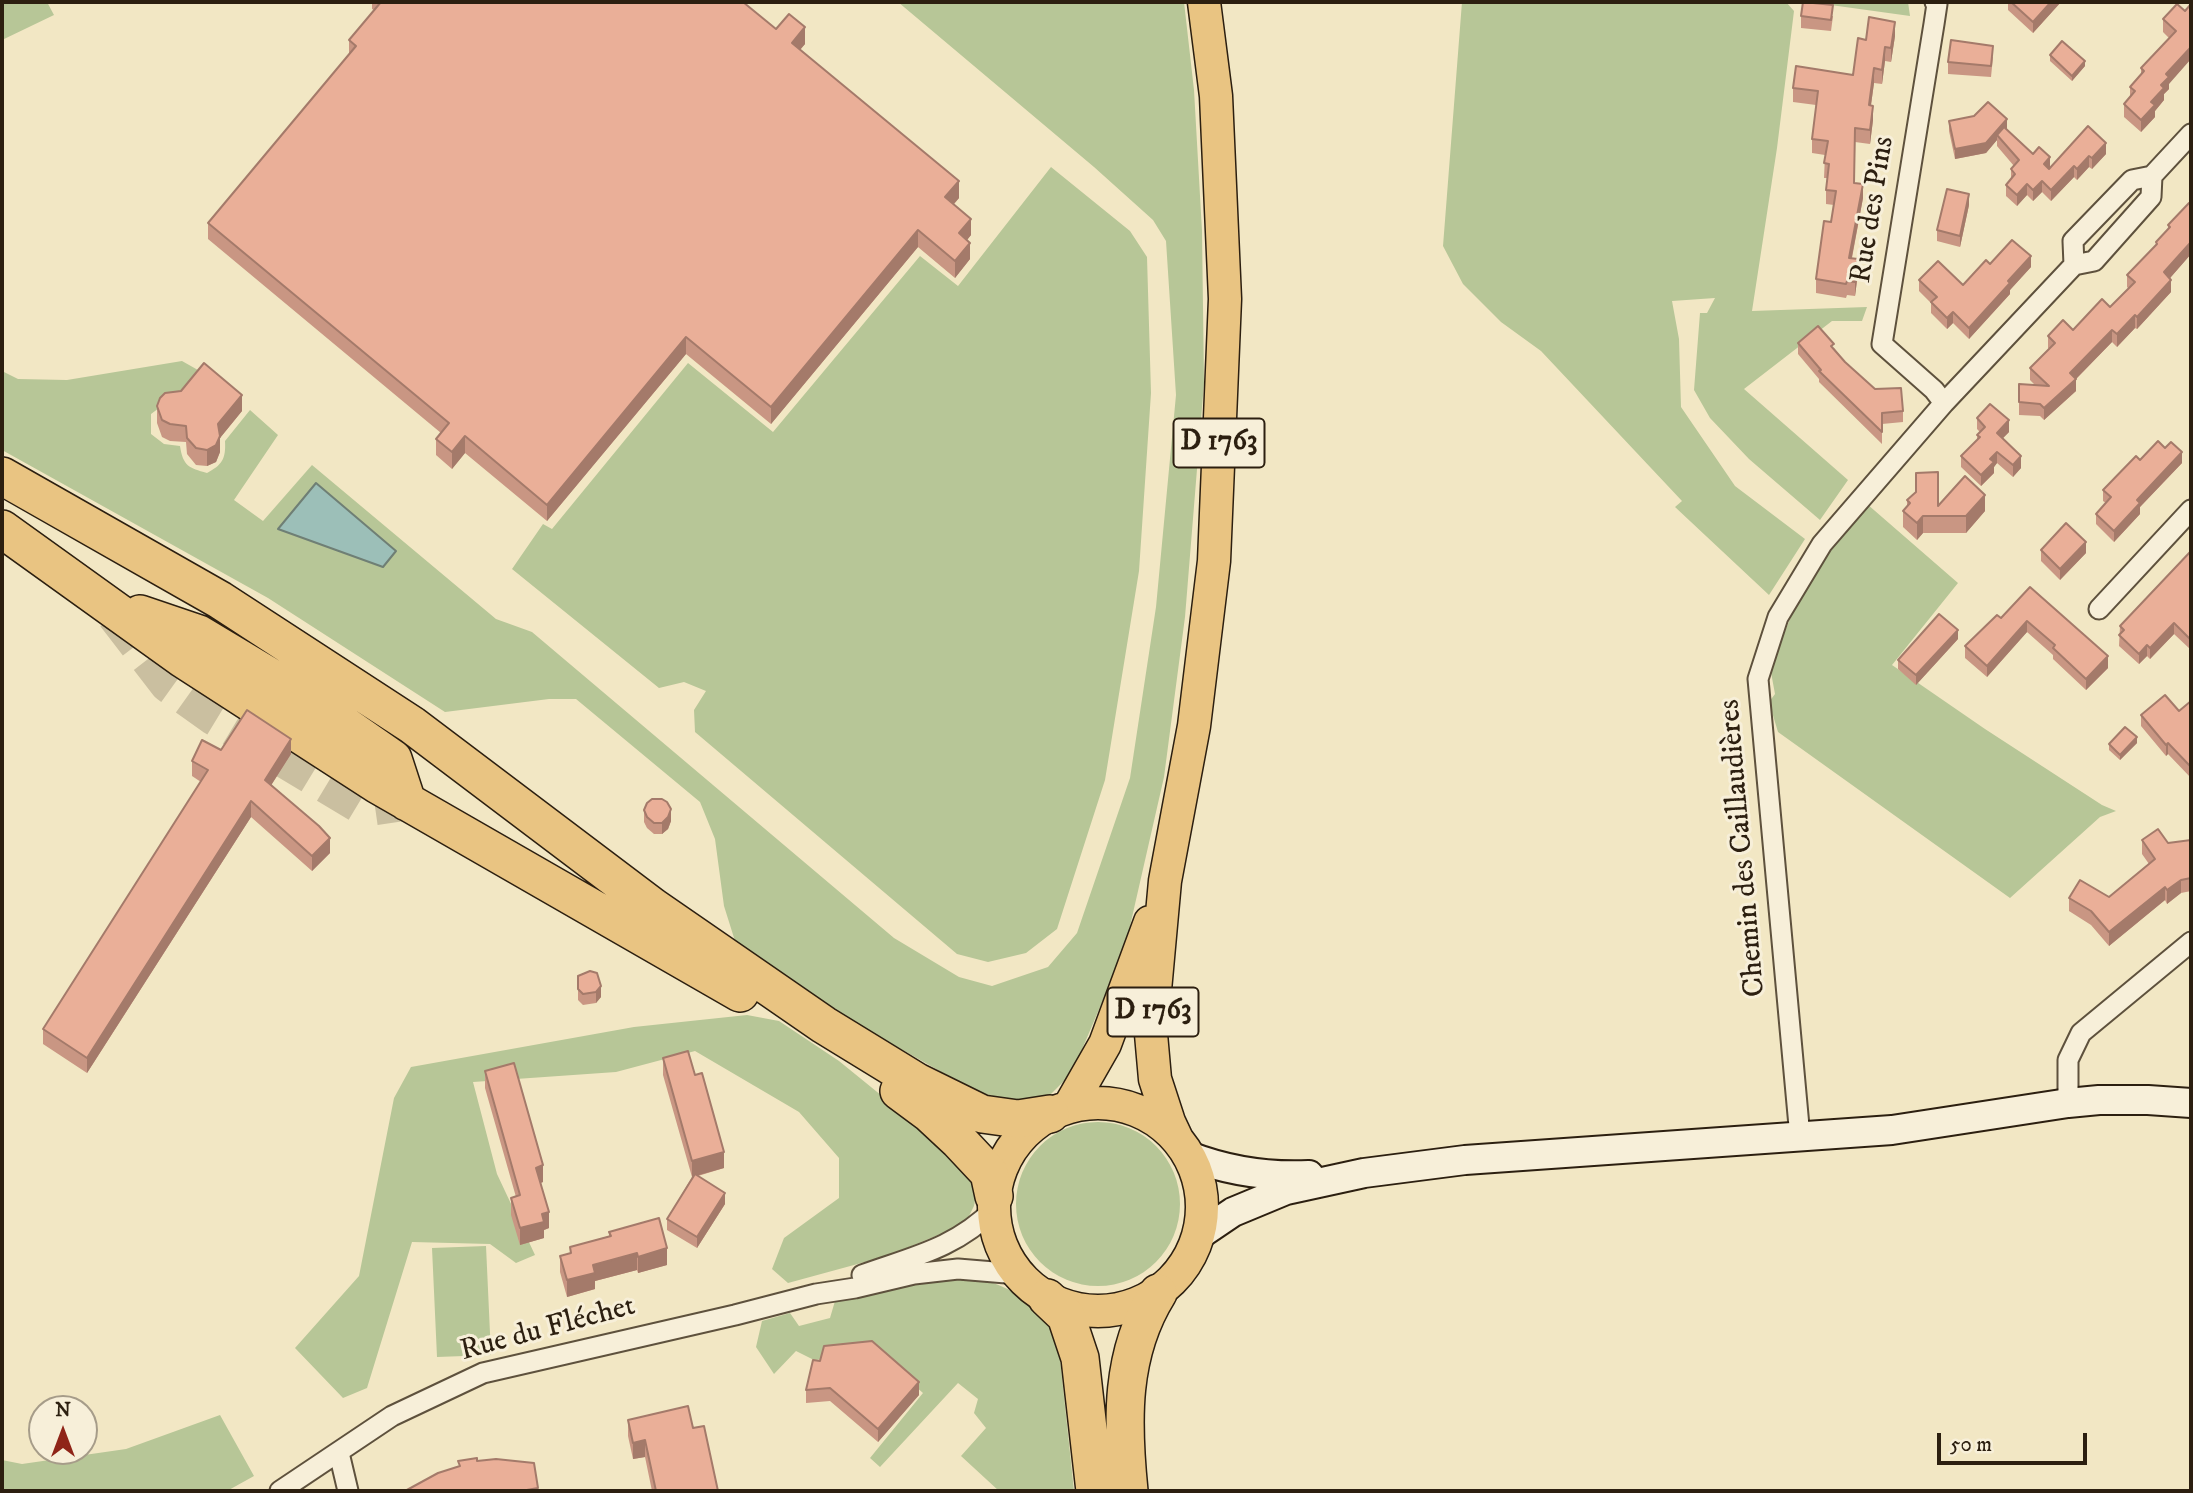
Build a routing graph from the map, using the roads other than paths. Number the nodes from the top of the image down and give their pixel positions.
1 (1205, 2) edge
2 (1941, 3) edge
3 (2191, 134) edge
4 (2152, 177) junction
5 (2074, 265) junction
6 (1944, 403) junction
7 (2, 476) edge
8 (2191, 510) edge
9 (2, 529) edge
10 (106, 603) junction
11 (2099, 609) dead end
12 (407, 803) junction
13 (1165, 881) junction
14 (2191, 942) edge
15 (2068, 1103) junction
16 (2191, 1103) edge
17 (1059, 1111) junction
18 (1800, 1137) junction
19 (1183, 1147) junction
20 (1364, 1173) junction
21 (994, 1203) junction
22 (1199, 1235) junction
23 (1018, 1274) junction
24 (1158, 1293) junction
25 (816, 1294) junction
26 (1047, 1298) junction
27 (340, 1452) junction
28 (279, 1491) edge
29 (348, 1491) edge
30 (1095, 1491) edge
31 (1129, 1491) edge

1 - 13 main road, D 1763
2 - 6 street, Rue des Pins
3 - 4 street
4 - 5 street
4 - 5 street
5 - 6 street, Chemin des Caillaudières
6 - 18 street, Chemin des Caillaudières
7 - 17 highway
8 - 11 street
9 - 10 highway
10 - 12 highway
10 - 12 highway
12 - 21 highway
13 - 17 main road, D 1763
13 - 19 main road, D 1763
14 - 15 street
15 - 16 street
15 - 18 street
17 - 19 main road
17 - 21 main road
18 - 20 street
19 - 20 street
19 - 22 main road
20 - 22 street
21 - 23 main road
21 - 25 street, Rue du Fléchet
22 - 24 main road
23 - 25 street, Rue du Fléchet
23 - 26 main road
24 - 26 main road
24 - 31 highway
25 - 27 street, Rue du Fléchet
26 - 30 highway
27 - 28 street, Rue du Fléchet
27 - 29 street

